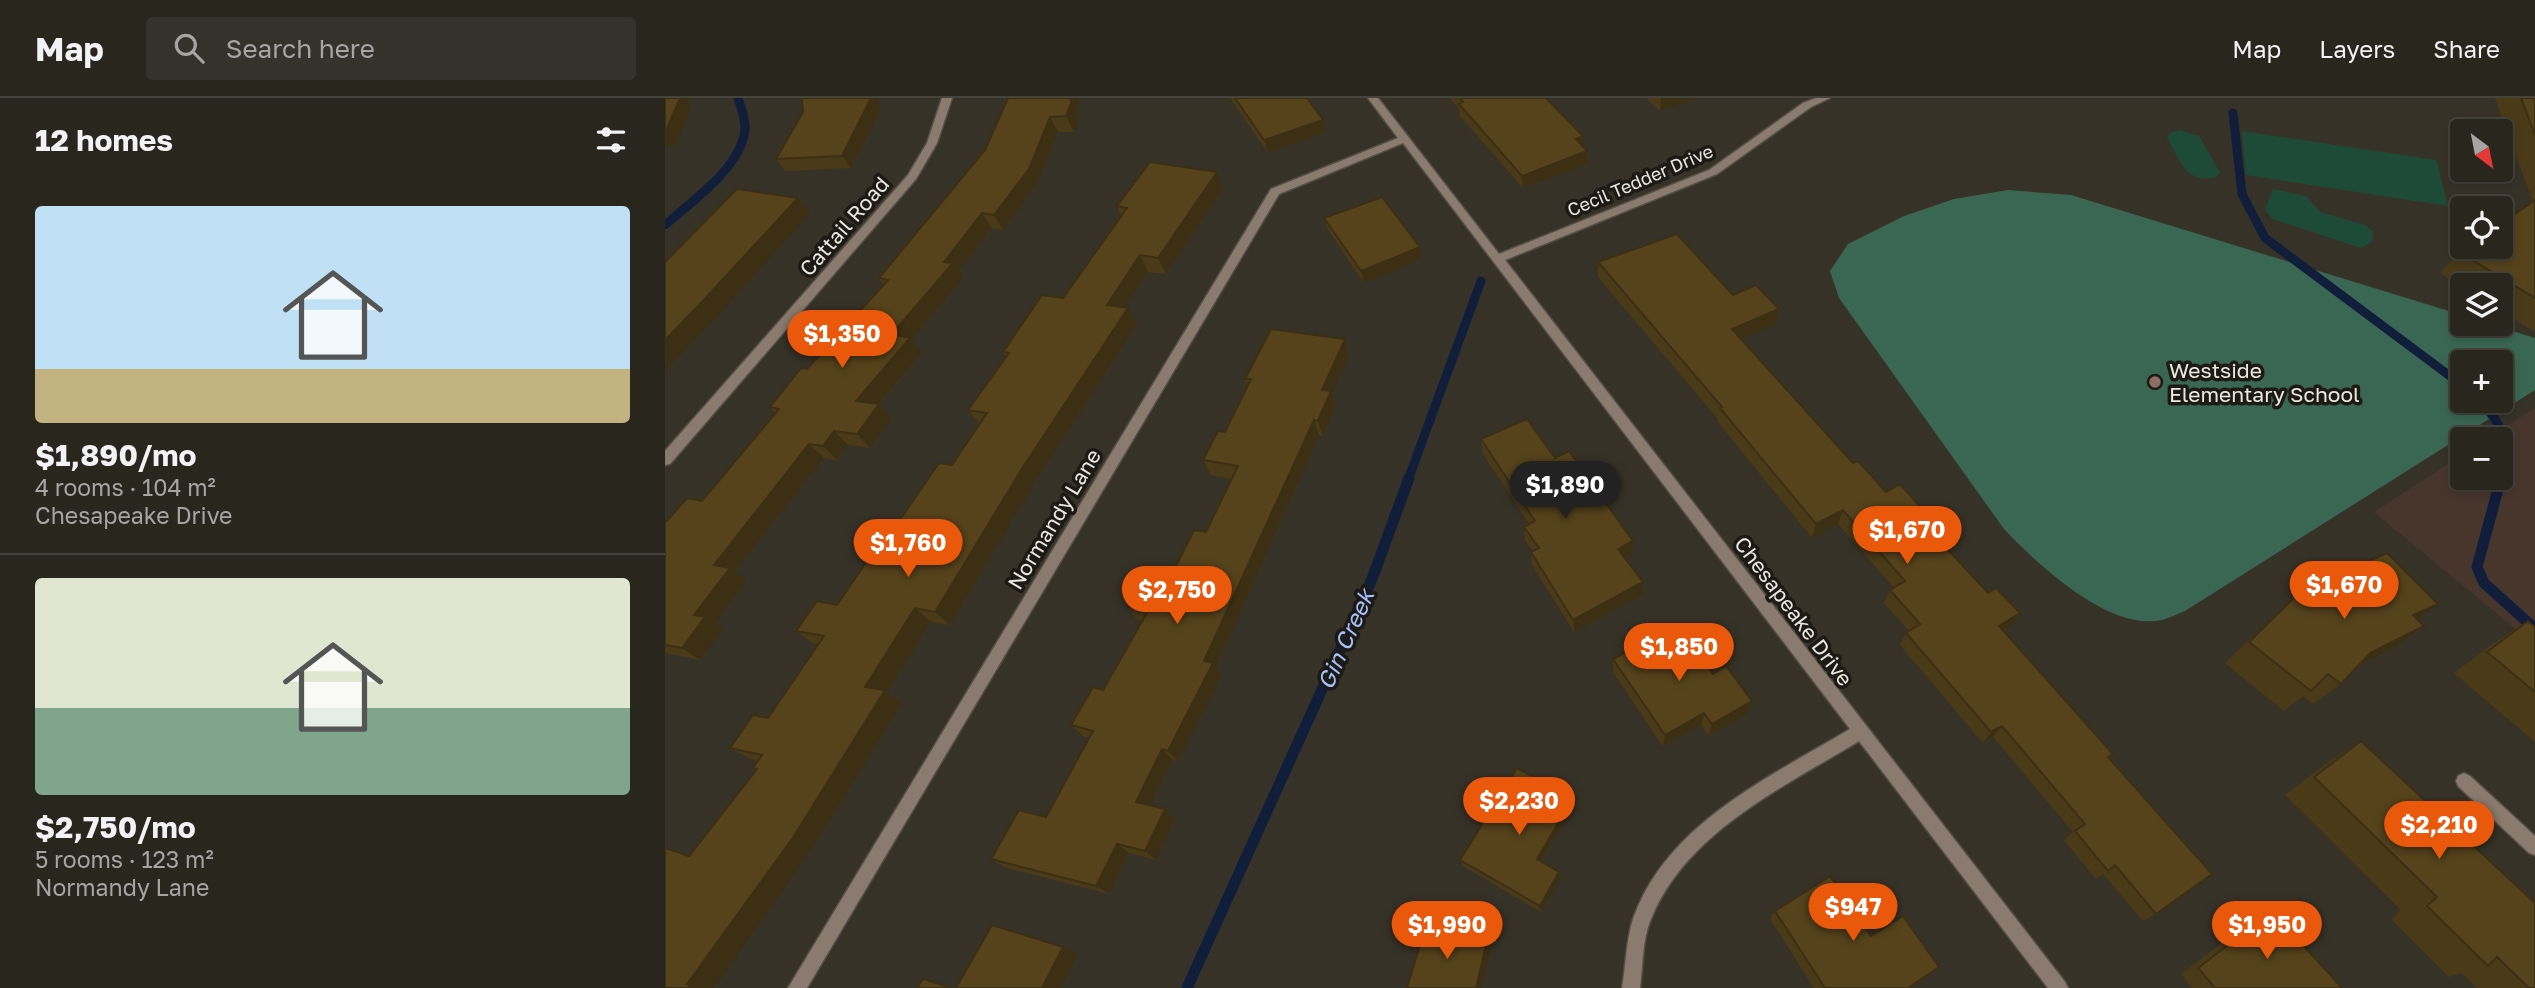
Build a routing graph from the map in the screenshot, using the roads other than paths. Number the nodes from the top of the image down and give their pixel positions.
1 (947, 98) edge
2 (1373, 98) edge
3 (1825, 98) edge
4 (1803, 102) edge
5 (1404, 139) junction
6 (1497, 259) junction
7 (665, 460) edge
8 (1860, 732) junction
9 (2464, 781) dead end
10 (2535, 847) edge
11 (797, 988) edge
12 (1631, 988) edge
13 (2059, 988) edge

1 - 7 street, Cattail Road
2 - 5 street, Chesapeake Drive
3 - 4 street, Cecil Tedder Drive
4 - 6 street, Cecil Tedder Drive
5 - 6 street, Chesapeake Drive
5 - 11 street, Normandy Lane
6 - 8 street, Chesapeake Drive
8 - 12 street
8 - 13 street, Chesapeake Drive
9 - 10 street

